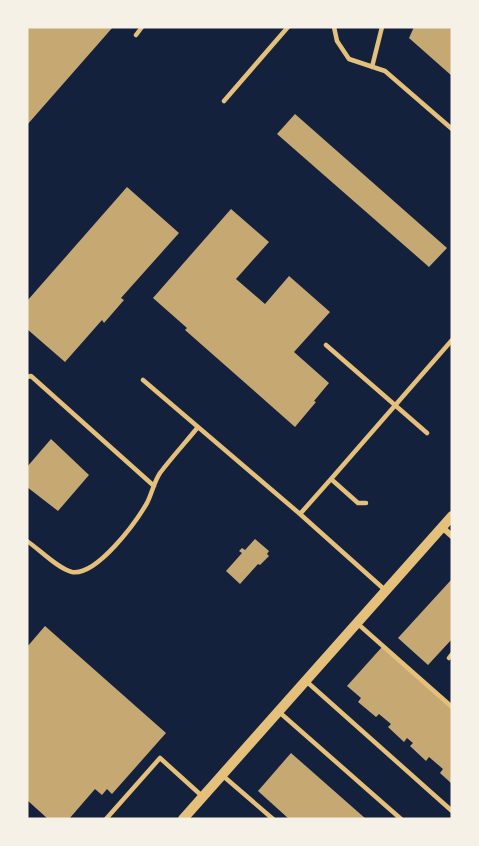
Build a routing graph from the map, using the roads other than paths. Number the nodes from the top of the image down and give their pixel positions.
1 (142, 27) edge
2 (288, 27) edge
3 (334, 27) edge
4 (382, 27) edge
5 (136, 34) dead end
6 (372, 67) junction
7 (224, 101) dead end
8 (452, 129) edge
9 (452, 340) edge
10 (326, 345) dead end
11 (27, 377) edge
12 (143, 380) dead end
13 (396, 406) junction
14 (198, 427) junction
15 (427, 434) dead end
16 (331, 479) junction
17 (154, 486) junction
18 (366, 503) dead end
19 (300, 514) junction
20 (452, 516) edge
21 (442, 527) junction
22 (452, 536) edge
23 (27, 541) edge
24 (386, 590) junction
25 (356, 622) junction
26 (305, 681) junction
27 (452, 707) edge
28 (278, 711) junction
29 (222, 775) junction
30 (203, 796) junction
31 (452, 811) edge
32 (106, 819) edge
33 (183, 819) edge
34 (273, 819) edge
35 (401, 819) edge

1 - 5 lane
2 - 7 lane
3 - 6 lane
4 - 6 lane
6 - 8 lane
9 - 13 lane
10 - 13 lane
11 - 17 lane
12 - 14 lane
13 - 15 lane
13 - 16 lane
14 - 17 lane
14 - 19 lane
16 - 18 lane
16 - 19 lane
17 - 23 lane
19 - 24 lane
20 - 21 street
21 - 22 street
21 - 24 street
24 - 25 street
25 - 26 street
25 - 27 lane
26 - 28 street
26 - 31 lane
28 - 29 street
28 - 35 lane
29 - 30 street
29 - 34 lane
30 - 32 lane
30 - 33 street

